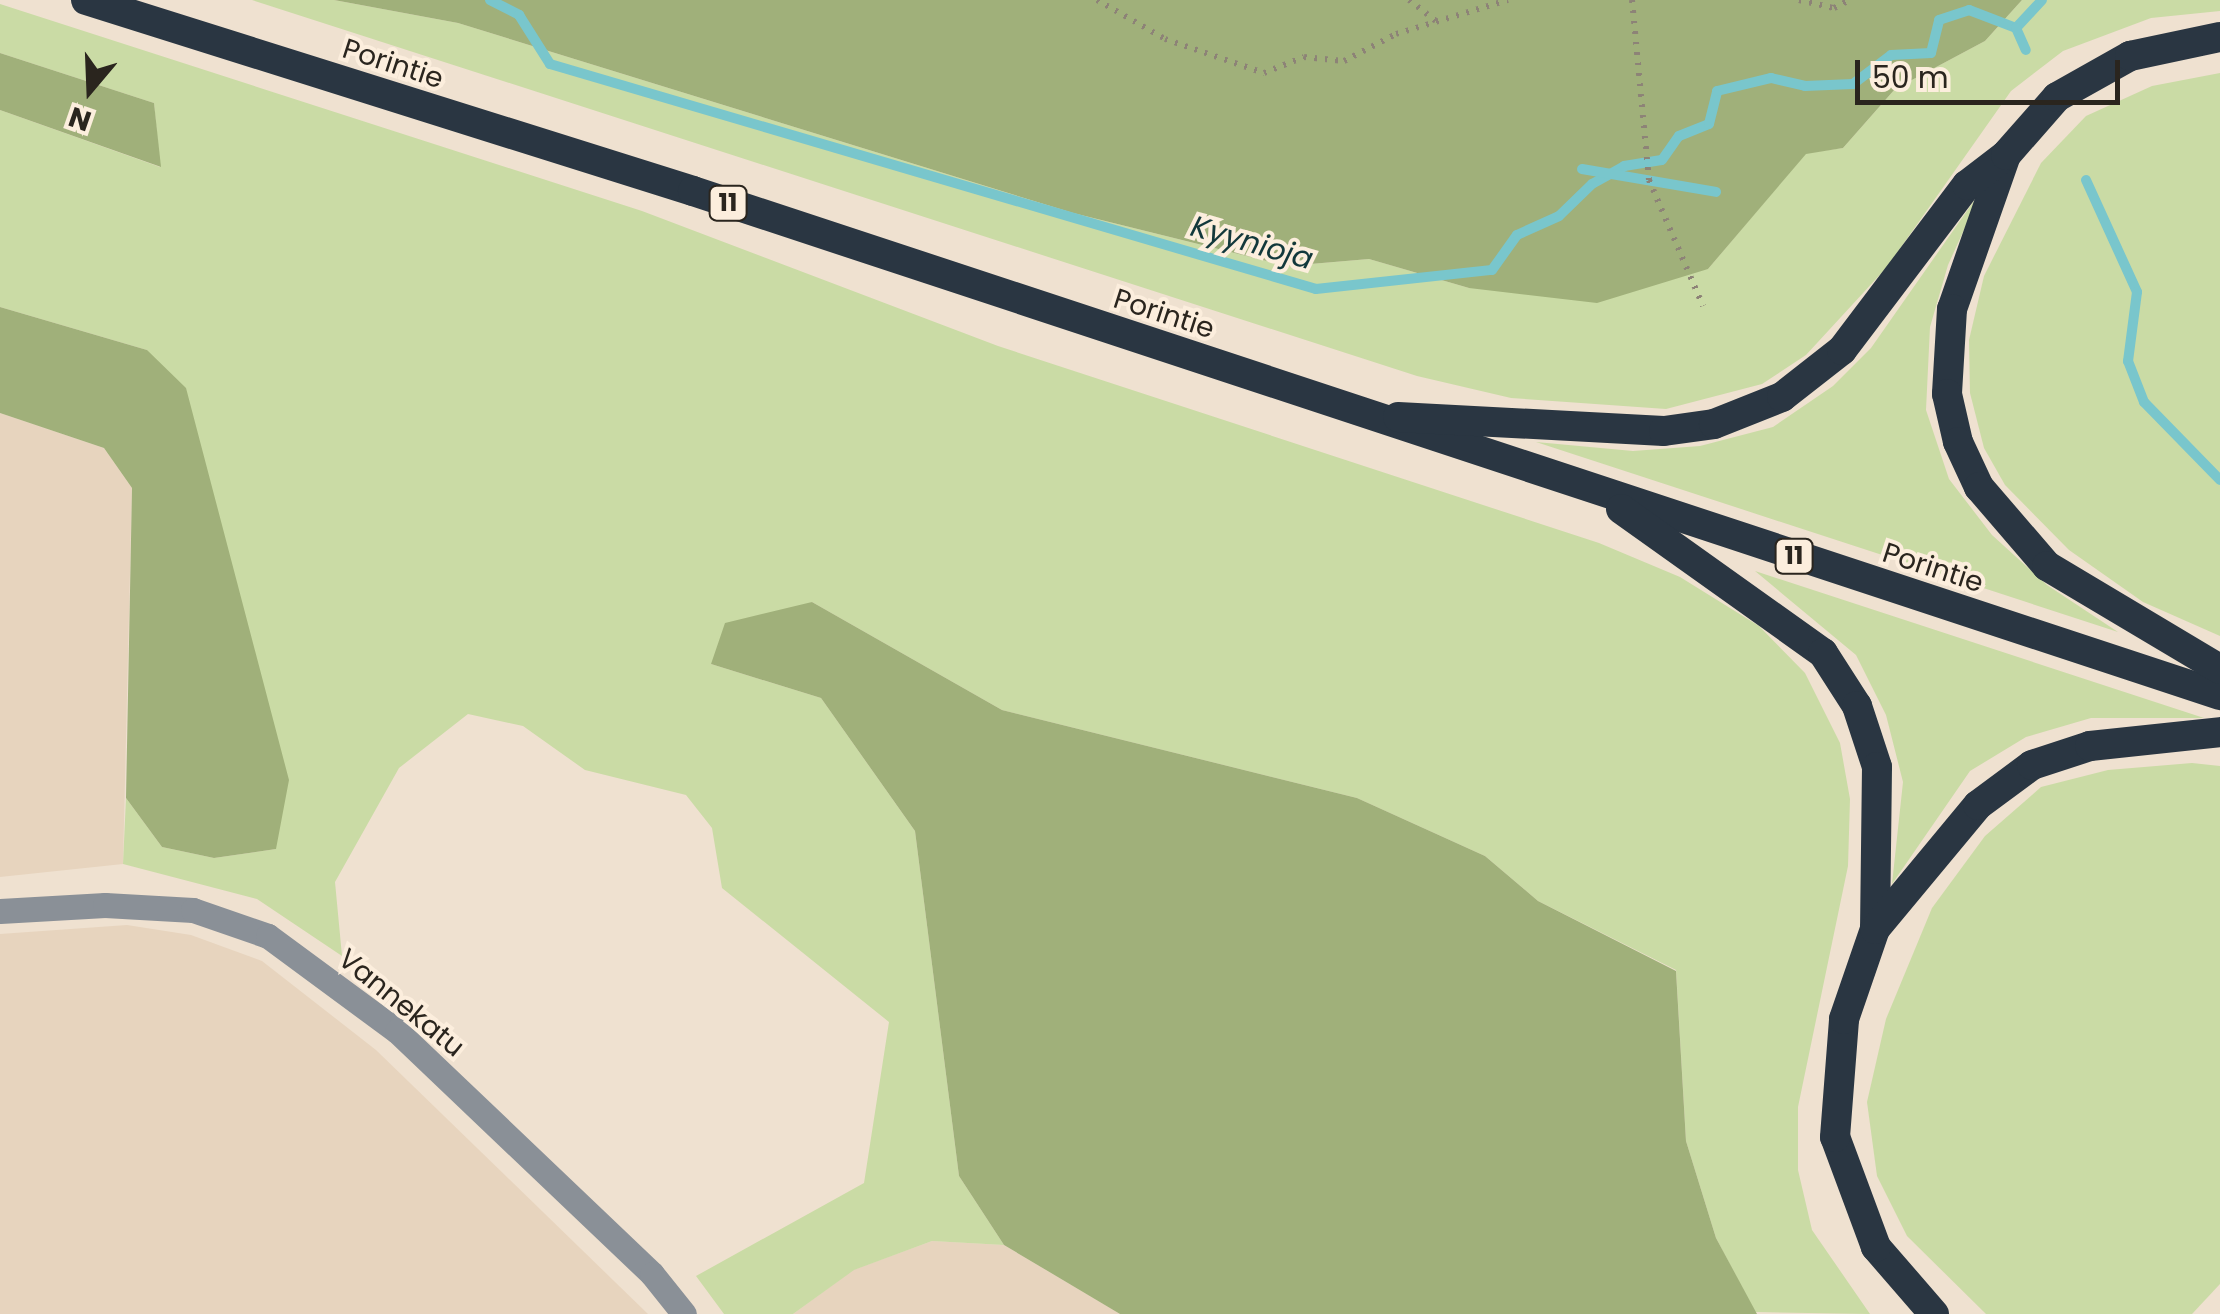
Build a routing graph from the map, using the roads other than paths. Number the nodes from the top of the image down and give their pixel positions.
1 (86, 0) edge
2 (2220, 37) edge
3 (2006, 155) junction
4 (1368, 416) junction
5 (1594, 490) junction
6 (2220, 669) edge
7 (2220, 695) edge
8 (2220, 732) edge
9 (0, 911) edge
10 (1875, 928) junction
11 (684, 1314) edge
12 (1934, 1314) edge

1 - 4 highway, Porintie / 11
2 - 3 highway
3 - 4 highway
3 - 6 highway
4 - 5 highway, Porintie / 11
5 - 7 highway, Porintie / 11
5 - 10 highway
8 - 10 highway
9 - 11 street, Vannekatu
10 - 12 highway

